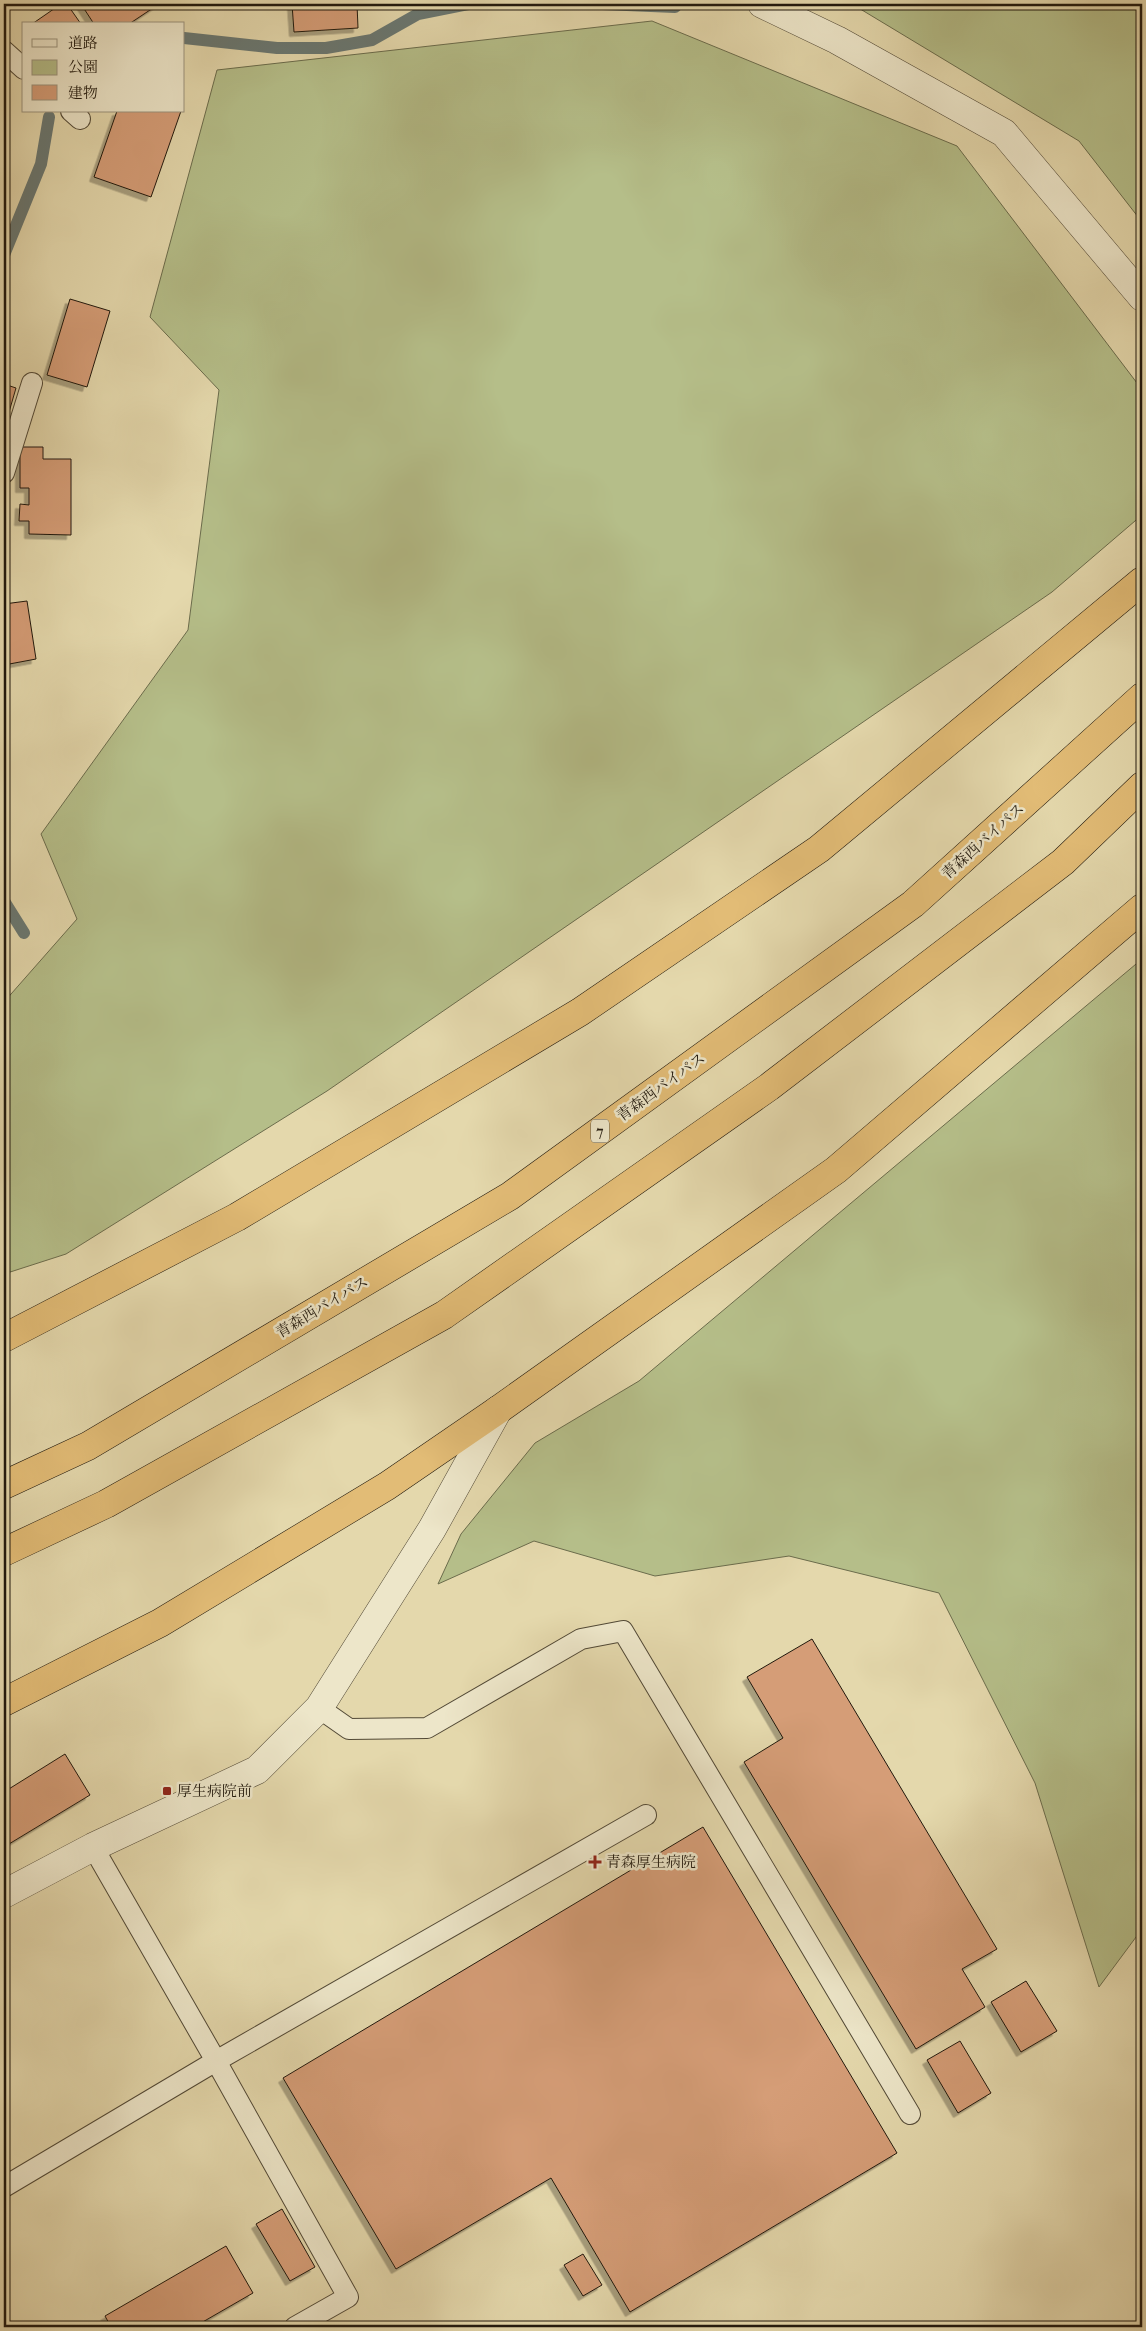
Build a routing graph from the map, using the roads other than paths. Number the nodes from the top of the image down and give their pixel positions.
1 (762, 4) edge
2 (4, 51) edge
3 (22, 67) edge
4 (1142, 298) edge
5 (32, 383) dead end
6 (4, 473) edge
7 (1142, 581) edge
8 (1142, 698) edge
9 (1142, 786) edge
10 (1142, 908) edge
11 (4, 1338) edge
12 (498, 1410) junction
13 (4, 1485) edge
14 (4, 1552) edge
15 (4, 1702) edge
16 (319, 1708) junction
17 (646, 1815) dead end
18 (93, 1847) junction
19 (4, 1894) edge
20 (216, 2061) junction
21 (910, 2114) dead end
22 (4, 2186) edge
23 (295, 2327) edge

1 - 4 street
2 - 3 lane
5 - 6 lane
7 - 11 highway
8 - 13 highway, 青森西バイパス / 7
9 - 14 highway
10 - 12 highway
12 - 15 highway
12 - 16 street
16 - 18 street
16 - 21 lane
17 - 20 lane
18 - 19 street
18 - 20 lane
20 - 22 lane
20 - 23 lane

